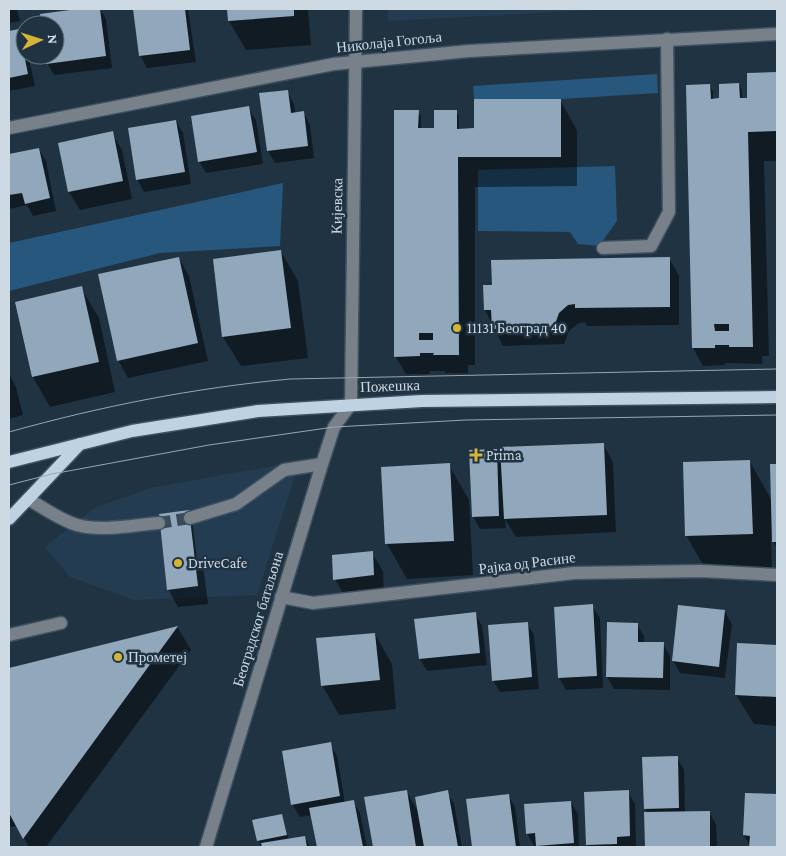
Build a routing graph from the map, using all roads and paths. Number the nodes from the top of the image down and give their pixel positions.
1 (356, 9) edge
2 (777, 34) edge
3 (667, 39) junction
4 (356, 62) junction
5 (9, 128) edge
6 (603, 248) dead end
7 (777, 398) edge
8 (351, 404) junction
9 (80, 444) junction
10 (9, 462) edge
11 (322, 464) junction
12 (28, 499) junction
13 (190, 518) tunnel mouth
14 (9, 519) edge
15 (159, 523) tunnel mouth
16 (777, 575) edge
17 (282, 596) junction
18 (61, 623) dead end
19 (9, 635) edge
20 (206, 847) edge

1 - 4 street, Кијевска
2 - 3 street, Николаја Гогоља
3 - 4 street, Николаја Гогоља
3 - 6 street
4 - 5 street, Николаја Гогоља
4 - 8 street, Кијевска
7 - 8 main road, Пожешка
8 - 9 main road, Пожешка
8 - 11 street, Београдског батаљона
9 - 10 main road, Пожешка
9 - 12 main road
11 - 13 street
11 - 17 street, Београдског батаљона
12 - 14 main road
12 - 15 street
16 - 17 street, Рајка од Расине
17 - 20 street, Београдског батаљона
18 - 19 street

